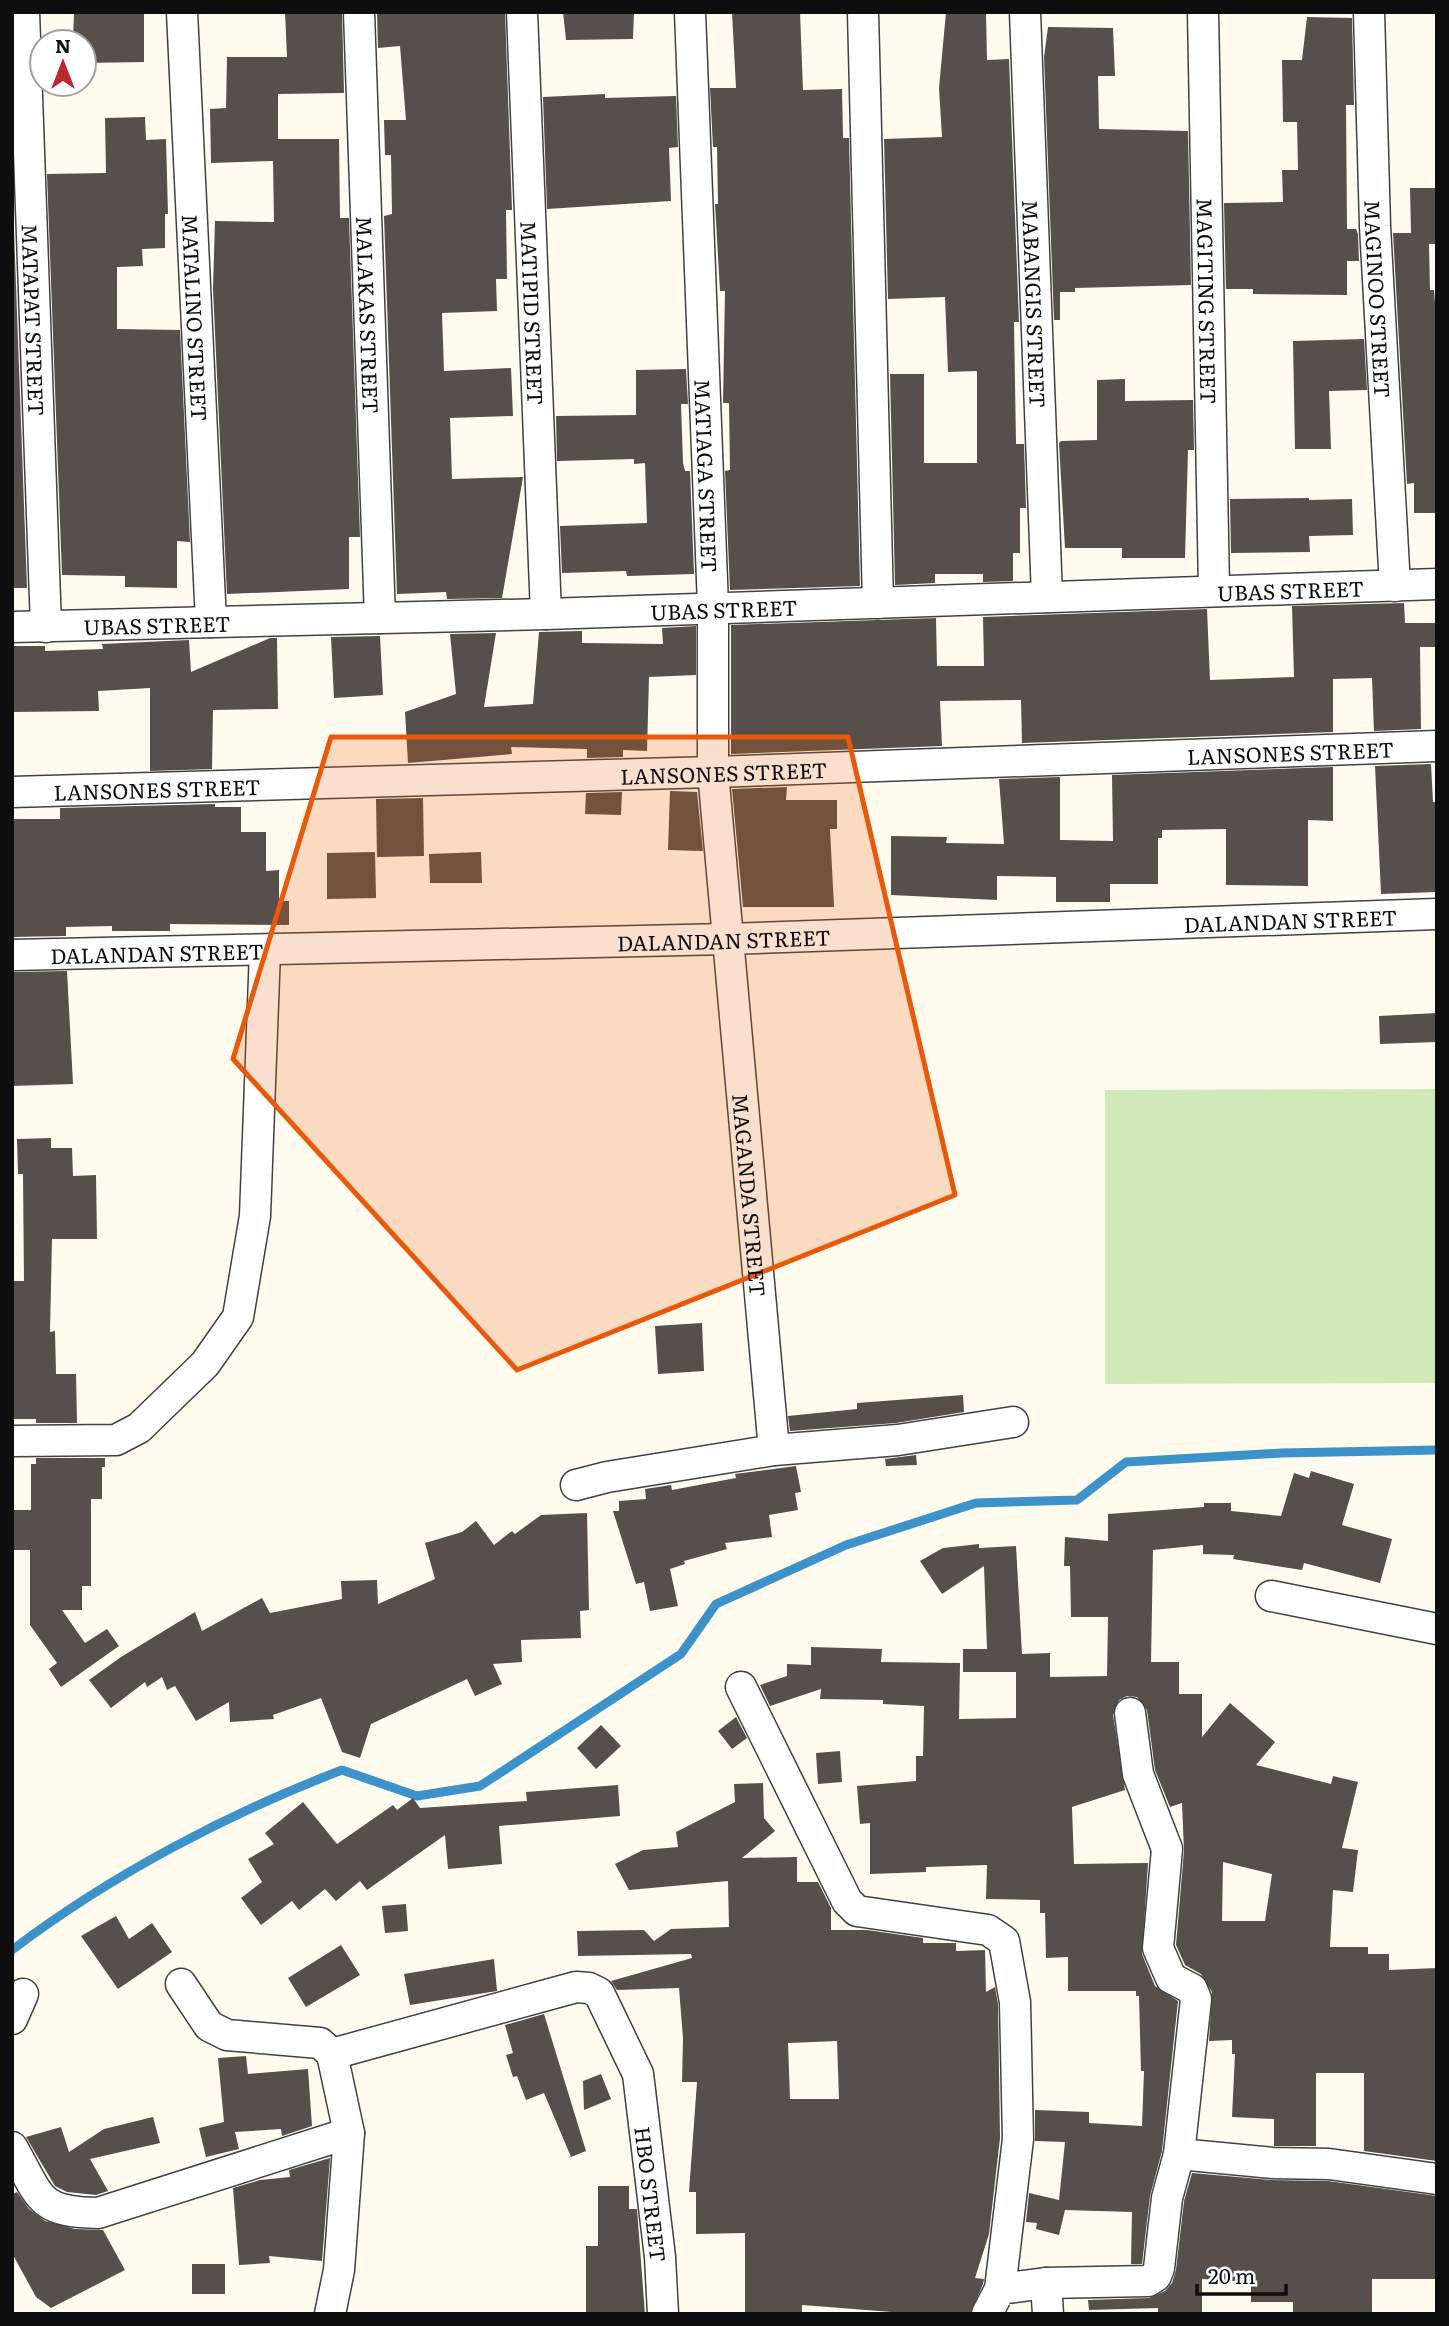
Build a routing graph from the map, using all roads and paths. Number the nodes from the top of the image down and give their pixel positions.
1 (24, 12) edge
2 (182, 12) edge
3 (359, 12) edge
4 (522, 12) edge
5 (690, 12) edge
6 (863, 12) edge
7 (1025, 12) edge
8 (1203, 12) edge
9 (1369, 12) edge
10 (1437, 584) edge
11 (1395, 586) junction
12 (1214, 589) junction
13 (1047, 597) junction
14 (878, 603) junction
15 (713, 606) junction
16 (547, 614) junction
17 (380, 618) junction
18 (211, 622) junction
19 (12, 627) edge
20 (46, 627) junction
21 (1437, 746) edge
22 (713, 772) junction
23 (12, 792) edge
24 (1437, 914) edge
25 (727, 939) junction
26 (265, 951) junction
27 (12, 955) edge
28 (1013, 1422) dead end
29 (12, 1441) edge
30 (774, 1450) junction
31 (576, 1485) dead end
32 (1270, 1596) dead end
33 (1437, 1629) edge
34 (741, 1687) dead end
35 (1130, 1713) dead end
36 (181, 1984) dead end
37 (332, 2054) junction
38 (349, 2133) junction
39 (12, 2147) edge
40 (1180, 2154) junction
41 (1437, 2179) edge
42 (1046, 2283) junction
43 (994, 2301) edge
44 (330, 2314) edge
45 (663, 2314) edge
46 (1048, 2314) edge

1 - 20 street, MATAPAT STREET
2 - 18 street, MATALINO STREET
3 - 17 street, MALAKAS STREET
4 - 16 street, MATIPID STREET
5 - 15 street, MATIAGA STREET
6 - 14 street
7 - 13 street, MABANGIS STREET
8 - 12 street, MAGITING STREET
9 - 11 street, MAGINOO STREET
10 - 11 street, UBAS STREET
11 - 12 street, UBAS STREET
12 - 13 street, UBAS STREET
13 - 14 street, UBAS STREET
14 - 15 street, UBAS STREET
15 - 16 street, UBAS STREET
15 - 22 street, MATIAGA STREET
16 - 17 street, UBAS STREET
17 - 18 street, UBAS STREET
18 - 20 street, UBAS STREET
19 - 20 street, UBAS STREET
21 - 22 street, LANSONES STREET
22 - 23 street, LANSONES STREET
22 - 25 street, MATIAGA STREET
24 - 25 street, DALANDAN STREET
25 - 26 street, DALANDAN STREET
25 - 30 street, MAGANDA STREET
26 - 27 street, DALANDAN STREET
26 - 29 street
28 - 30 street
30 - 31 street
32 - 33 street
34 - 43 street
35 - 40 street
36 - 37 street
37 - 38 street
37 - 45 street, HBO STREET
38 - 39 street
38 - 44 street
40 - 41 street
40 - 42 street
42 - 43 street
42 - 46 street

